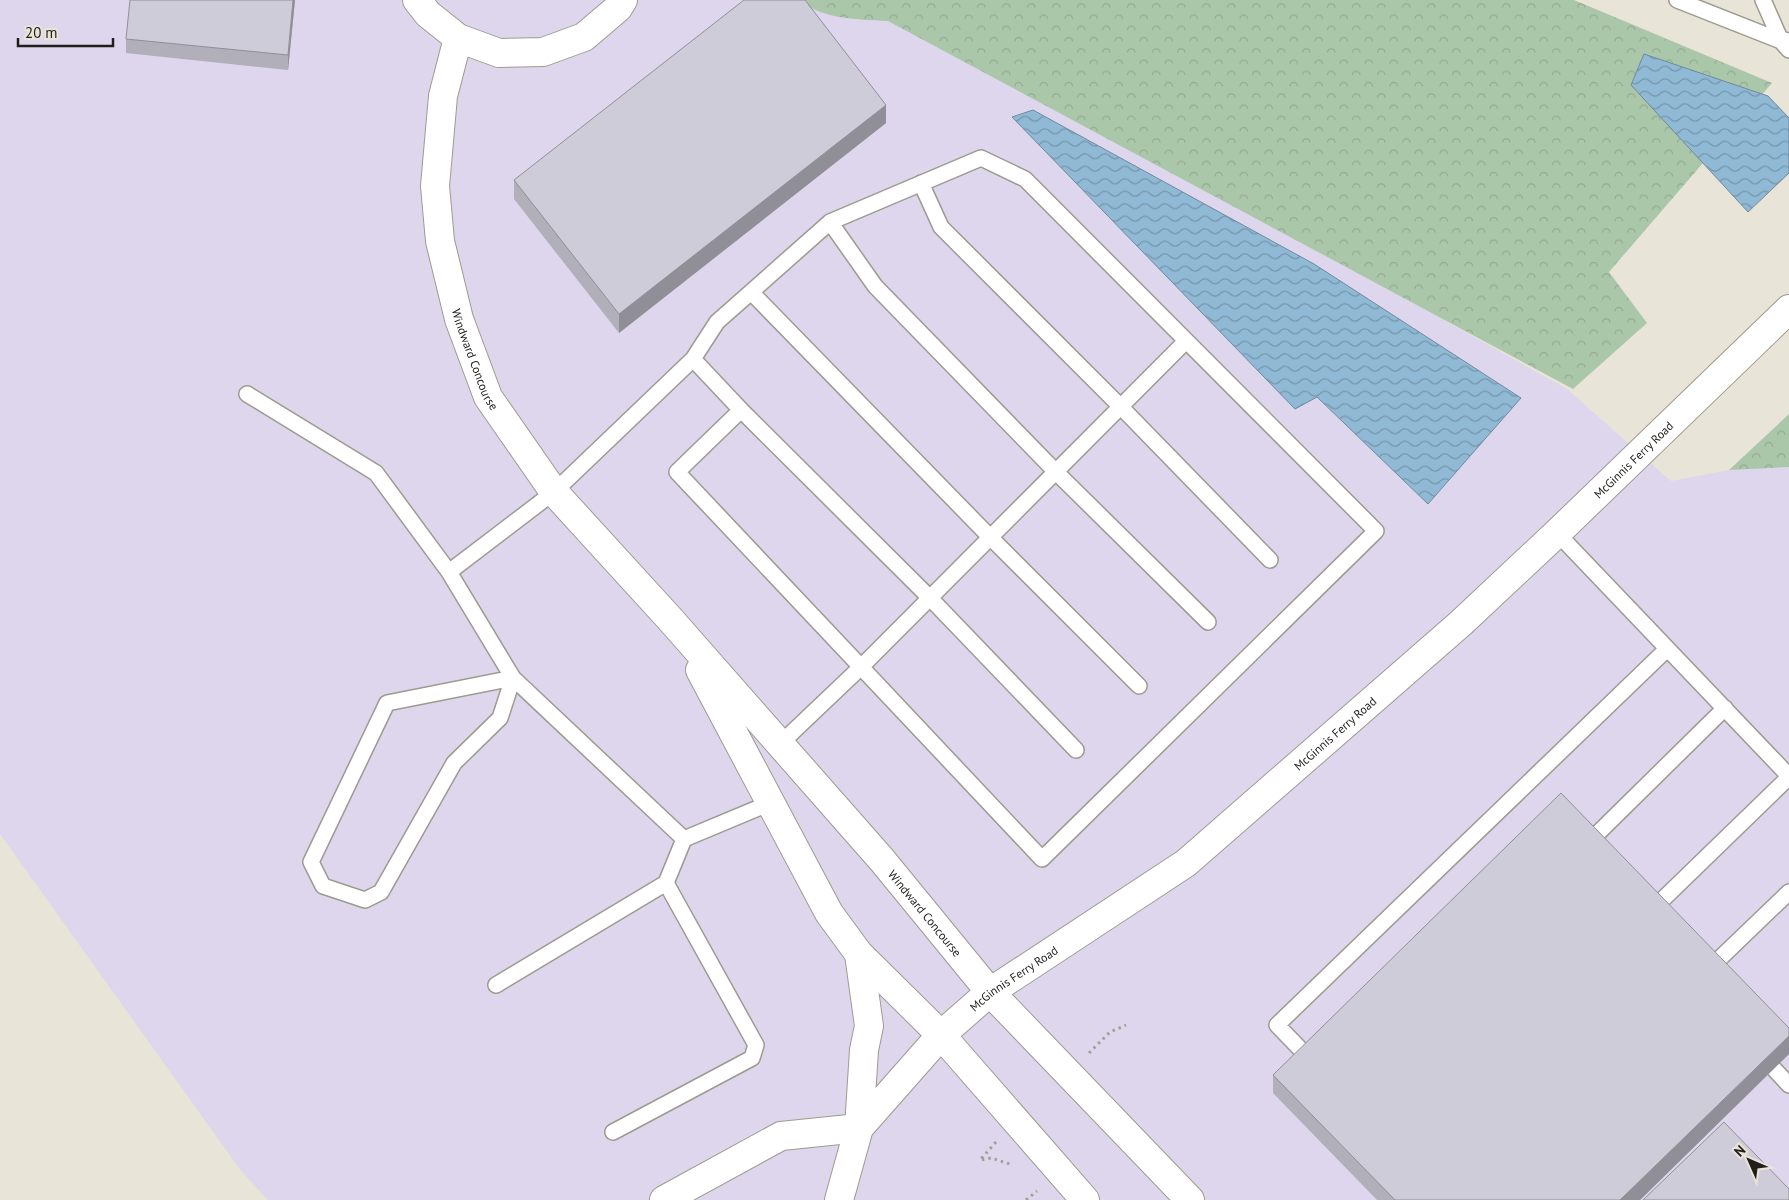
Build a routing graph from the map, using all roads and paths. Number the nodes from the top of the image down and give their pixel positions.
1 (417, 0) edge
2 (623, 0) edge
3 (1677, 0) edge
4 (1763, 0) edge
5 (458, 38) junction
6 (1786, 43) edge
7 (921, 184) junction
8 (830, 222) junction
9 (751, 292) junction
10 (1789, 309) edge
11 (1186, 341) junction
12 (693, 358) junction
13 (247, 394) dead end
14 (1121, 407) junction
15 (741, 410) junction
16 (1056, 472) junction
17 (554, 492) junction
18 (1557, 533) junction
19 (990, 537) junction
20 (1270, 560) dead end
21 (450, 572) junction
22 (930, 598) junction
23 (670, 619) junction
24 (1208, 622) dead end
25 (1667, 649) junction
26 (861, 668) junction
27 (513, 678) junction
28 (1139, 686) dead end
29 (1725, 708) junction
30 (780, 744) junction
31 (1076, 750) dead end
32 (1789, 776) edge
33 (770, 803) junction
34 (1593, 838) edge
35 (684, 839) junction
36 (666, 883) junction
37 (1789, 892) edge
38 (1658, 904) edge
39 (859, 954) junction
40 (1714, 964) edge
41 (496, 985) dead end
42 (990, 992) junction
43 (941, 1035) junction
44 (1752, 1052) edge
45 (1306, 1055) edge
46 (1789, 1085) edge
47 (859, 1128) junction
48 (613, 1132) dead end
49 (664, 1200) edge
50 (839, 1200) edge
51 (1085, 1200) edge
52 (1190, 1200) edge

1 - 5 street
2 - 5 street
3 - 6 lane
4 - 6 lane
5 - 17 street, Windward Concourse
7 - 8 lane
7 - 11 lane
7 - 14 lane
8 - 9 lane
8 - 16 lane
9 - 12 lane
9 - 19 lane
10 - 18 street, McGinnis Ferry Road
11 - 14 lane
11 - 26 lane
12 - 15 lane
12 - 17 lane
13 - 21 lane
14 - 16 lane
14 - 20 lane
15 - 22 lane
15 - 26 lane
16 - 19 lane
16 - 24 lane
17 - 21 lane
17 - 23 street, Windward Concourse
18 - 25 lane
18 - 42 street, McGinnis Ferry Road
19 - 22 lane
19 - 28 lane
21 - 27 lane
22 - 26 lane
22 - 31 lane
23 - 30 street, Windward Concourse
23 - 33 street, Windward Concourse
25 - 29 lane
25 - 45 lane
26 - 30 lane
27 - 27 lane
27 - 35 lane
29 - 32 lane
29 - 34 lane
30 - 42 street, Windward Concourse
32 - 38 lane
33 - 35 lane
33 - 39 street, Windward Concourse
35 - 36 lane
36 - 41 lane
36 - 48 lane
37 - 40 lane
39 - 43 street, Windward Concourse
39 - 47 street
42 - 43 street, McGinnis Ferry Road
42 - 52 street, Windward Concourse
43 - 47 street, McGinnis Ferry Road
43 - 51 street, Windward Concourse
44 - 46 lane
47 - 49 street
47 - 50 street, McGinnis Ferry Road

